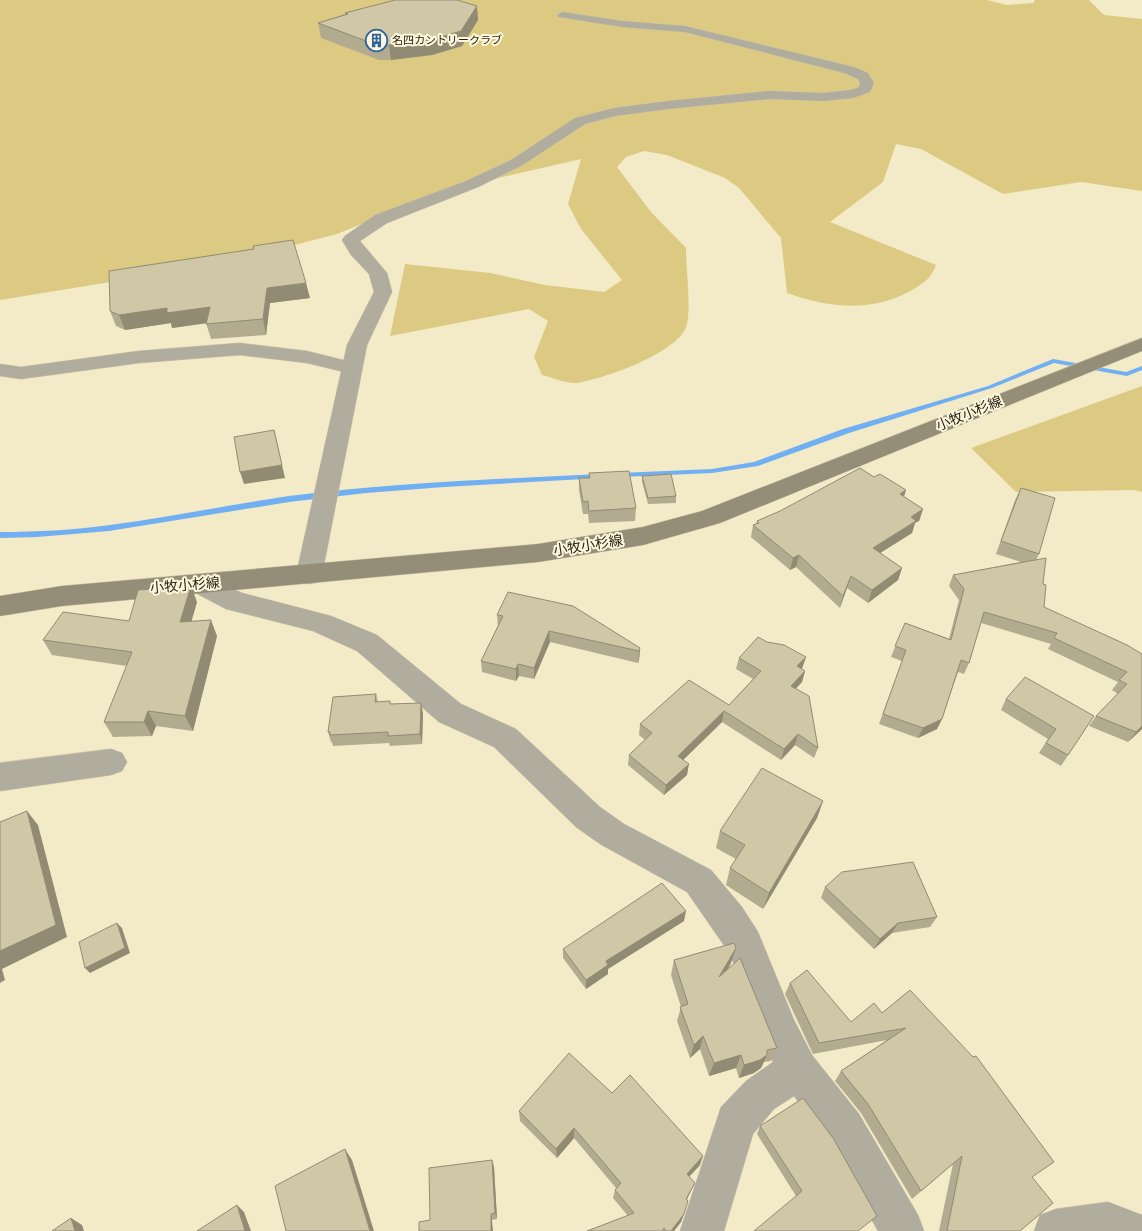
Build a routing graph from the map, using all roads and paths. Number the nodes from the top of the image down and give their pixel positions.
1 (563, 15) dead end
2 (1142, 344) edge
3 (352, 368) junction
4 (0, 370) edge
5 (309, 575) junction
6 (199, 583) junction
7 (0, 606) edge
8 (111, 762) dead end
9 (0, 778) edge
10 (798, 1070) junction
11 (702, 1231) edge
12 (902, 1231) edge
13 (1056, 1231) edge
14 (1128, 1231) edge

1 - 3 street
2 - 5 main road, 小牧小杉線
3 - 4 street
3 - 5 street
5 - 6 main road, 小牧小杉線
6 - 7 main road, 小牧小杉線
6 - 10 street
8 - 9 street
10 - 11 street
10 - 12 street
13 - 14 street

